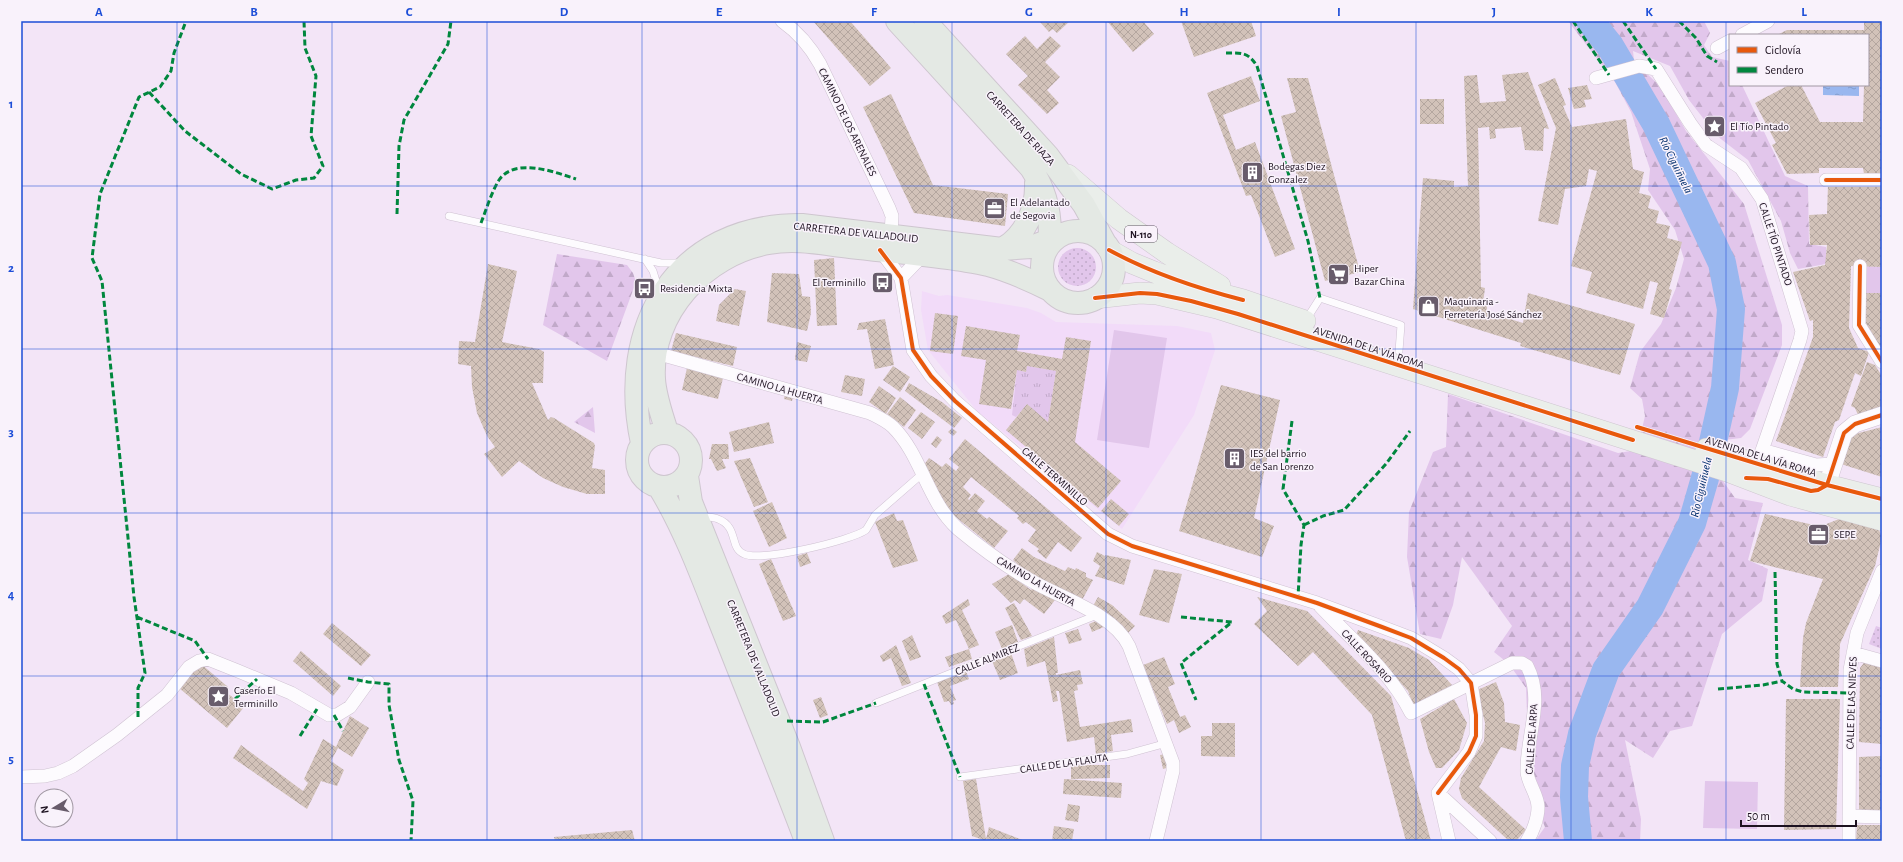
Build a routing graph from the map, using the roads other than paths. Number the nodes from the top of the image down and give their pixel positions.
1 (782, 21) edge
2 (897, 21) edge
3 (926, 21) edge
4 (1768, 21) edge
5 (1744, 34) edge
6 (1729, 42) edge
7 (1717, 48) dead end
8 (1602, 76) dead end
9 (1039, 162) junction
10 (1826, 180) dead end
11 (1882, 180) edge
12 (449, 216) dead end
13 (1052, 241) junction
14 (885, 242) junction
15 (1107, 247) junction
16 (1002, 249) junction
17 (923, 255) junction
18 (645, 258) junction
19 (689, 262) junction
20 (1860, 266) dead end
21 (901, 278) junction
22 (1050, 290) junction
23 (660, 295) junction
24 (1095, 298) junction
25 (1243, 300) junction
26 (656, 354) junction
27 (1882, 362) edge
28 (1882, 415) edge
29 (667, 432) junction
30 (1635, 433) junction
31 (642, 443) junction
32 (1755, 464) junction
33 (1834, 464) junction
34 (1816, 465) junction
35 (922, 474) junction
36 (687, 476) junction
37 (1827, 485) junction
38 (659, 487) junction
39 (1882, 499) edge
40 (1852, 512) junction
41 (697, 516) junction
42 (1882, 520) edge
43 (1882, 571) edge
44 (1317, 603) junction
45 (1097, 615) junction
46 (1853, 653) junction
47 (1882, 661) edge
48 (368, 682) dead end
49 (1471, 683) junction
50 (876, 703) dead end
51 (1410, 713) joint
52 (1167, 743) junction
53 (21, 777) edge
54 (960, 777) dead end
55 (1438, 792) junction
56 (1849, 816) junction
57 (1882, 817) edge
58 (806, 841) edge
59 (823, 841) edge
60 (1156, 841) edge
61 (1449, 841) edge
62 (1490, 841) edge
63 (1527, 841) edge
64 (1848, 841) edge

1 - 14 street, CAMINO DE LOS ARENALES
2 - 9 highway, CARRETERA DE RIAZA / N-110
3 - 9 highway, CARRETERA DE RIAZA / N-110
4 - 5 street
6 - 7 street
8 - 32 street, CALLE TÍO PINTADO
9 - 13 highway, CARRETERA DE RIAZA / N-110
9 - 15 highway, CARRETERA DE RIAZA / N-110
9 - 16 highway
9 - 25 main road, AVENIDA DE LA VÍA ROMA / N-110
10 - 11 street
12 - 18 lane
13 - 15 highway
13 - 16 highway, CARRETERA DE VALLADOLID
13 - 22 highway
14 - 16 highway, CARRETERA DE VALLADOLID
14 - 17 highway, CARRETERA DE VALLADOLID
14 - 19 highway, CARRETERA DE VALLADOLID
14 - 21 street, CALLE TERMINILLO
14 - 26 highway, CARRETERA DE VALLADOLID
15 - 24 highway
15 - 25 main road, AVENIDA DE LA VÍA ROMA
17 - 21 street
17 - 22 highway, CARRETERA DE VALLADOLID
18 - 19 lane
18 - 23 lane
19 - 23 highway, CARRETERA DE VALLADOLID
20 - 27 street
21 - 44 street, CALLE TERMINILLO
22 - 24 highway
23 - 31 highway, CARRETERA DE VALLADOLID
24 - 30 main road, AVENIDA DE LA VÍA ROMA
25 - 30 main road, AVENIDA DE LA VÍA ROMA
26 - 29 highway, CARRETERA DE VALLADOLID
26 - 35 street, CAMINO LA HUERTA
28 - 33 street
29 - 31 highway
29 - 36 highway
30 - 32 main road, AVENIDA DE LA VÍA ROMA
31 - 38 highway
32 - 34 street, AVENIDA DE LA VÍA ROMA
32 - 37 main road
32 - 40 main road, AVENIDA DE LA VÍA ROMA
33 - 34 street, AVENIDA DE LA VÍA ROMA
33 - 37 street
34 - 37 street, AVENIDA DE LA VÍA ROMA
35 - 41 lane
35 - 45 street, CAMINO LA HUERTA
36 - 38 highway
36 - 41 highway, CARRETERA DE VALLADOLID
37 - 39 main road, AVENIDA DE LA VÍA ROMA
37 - 40 main road
38 - 58 highway, CARRETERA DE VALLADOLID
40 - 42 main road, AVENIDA DE LA VÍA ROMA
41 - 59 highway, CARRETERA DE VALLADOLID
43 - 46 street, CALLE DE LAS NIEVES
44 - 49 street, CALLE TERMINILLO
44 - 51 street, CALLE ROSARIO
45 - 50 lane, CALLE ALMIREZ
45 - 52 street, CAMINO LA HUERTA
46 - 47 street
46 - 56 street, CALLE DE LAS NIEVES
48 - 53 street
49 - 51 street, CALLE DEL ARPA
49 - 55 street
49 - 63 street, CALLE DEL ARPA
52 - 54 lane, CALLE DE LA FLAUTA
52 - 60 street, CAMINO LA HUERTA
55 - 61 street
55 - 62 street
56 - 57 street
56 - 64 street, CALLE DE LAS NIEVES

